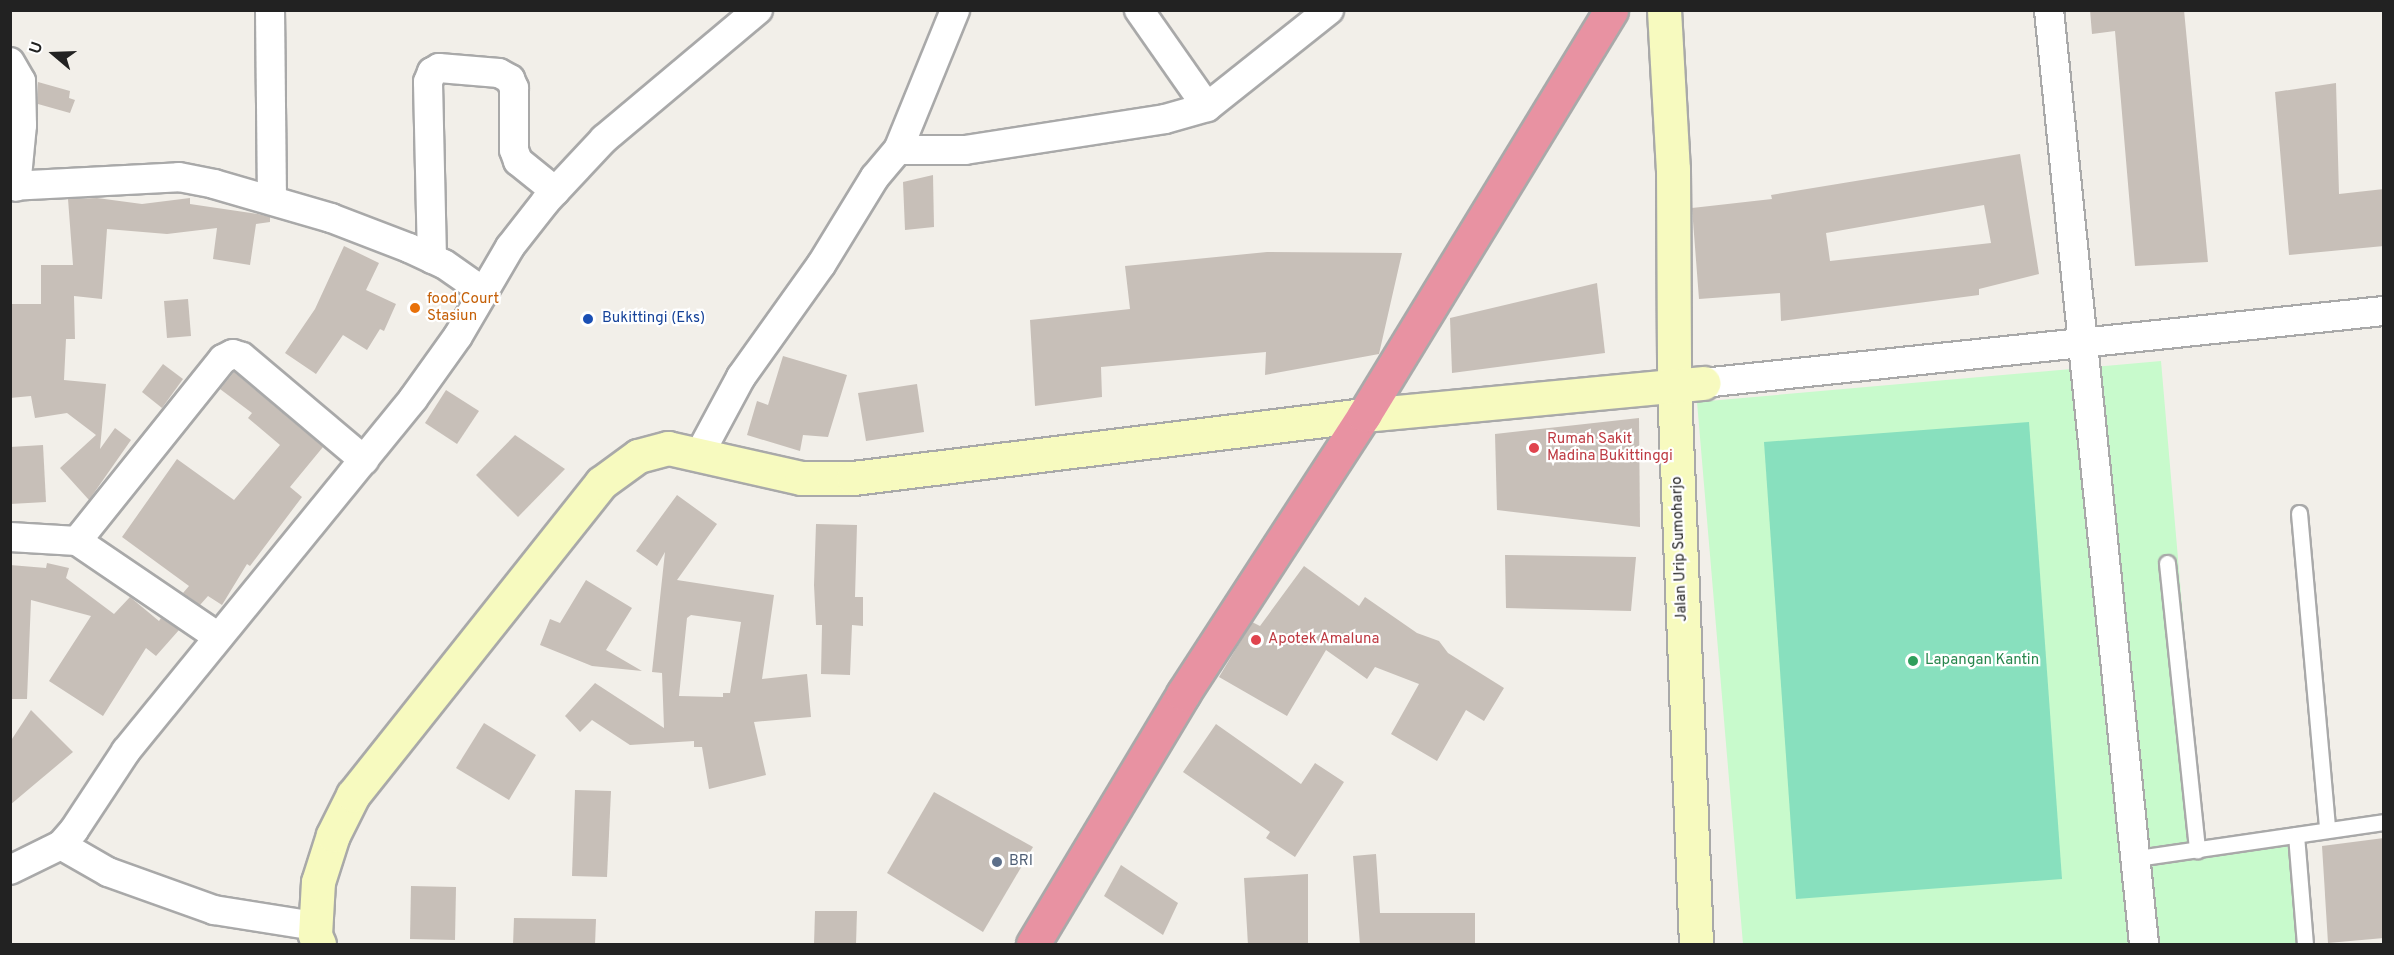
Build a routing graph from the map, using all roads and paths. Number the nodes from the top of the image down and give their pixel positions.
1 (270, 10) edge
2 (758, 10) edge
3 (955, 10) edge
4 (1138, 10) edge
5 (1329, 10) edge
6 (1611, 10) edge
7 (1664, 10) edge
8 (2049, 10) edge
9 (10, 62) edge
10 (1207, 107) junction
11 (898, 150) junction
12 (13, 186) edge
13 (555, 191) junction
14 (272, 200) junction
15 (432, 259) junction
16 (484, 292) junction
17 (2384, 311) edge
18 (2084, 341) junction
19 (1688, 385) junction
20 (1364, 415) junction
21 (699, 455) junction
22 (364, 460) junction
23 (2299, 513) dead end
24 (10, 537) edge
25 (77, 541) junction
26 (2167, 563) dead end
27 (218, 637) junction
28 (2384, 822) edge
29 (2327, 830) junction
30 (2296, 835) junction
31 (61, 845) junction
32 (2197, 850) junction
33 (2137, 858) junction
34 (10, 870) edge
35 (315, 938) edge
36 (1034, 945) edge
37 (1696, 945) edge
38 (2144, 945) edge
39 (2305, 945) edge

1 - 14 street
2 - 13 street
3 - 11 street
4 - 10 street
5 - 10 street
6 - 20 highway
7 - 19 street, Jalan Urip Sumoharjo
8 - 18 street
9 - 12 street
10 - 11 street
11 - 21 street
12 - 14 street
13 - 15 street
13 - 16 street
14 - 15 street
15 - 16 street
16 - 22 street
17 - 18 street
18 - 19 street
18 - 33 street
19 - 20 street
19 - 37 street, Jalan Urip Sumoharjo
20 - 21 street
20 - 36 highway
21 - 35 street
22 - 25 street
22 - 27 street
23 - 29 lane
24 - 25 street
25 - 27 street
26 - 32 lane
27 - 31 street
28 - 29 lane
29 - 30 lane
30 - 32 lane
30 - 39 lane
31 - 34 street
31 - 35 street
32 - 33 lane
33 - 38 street

